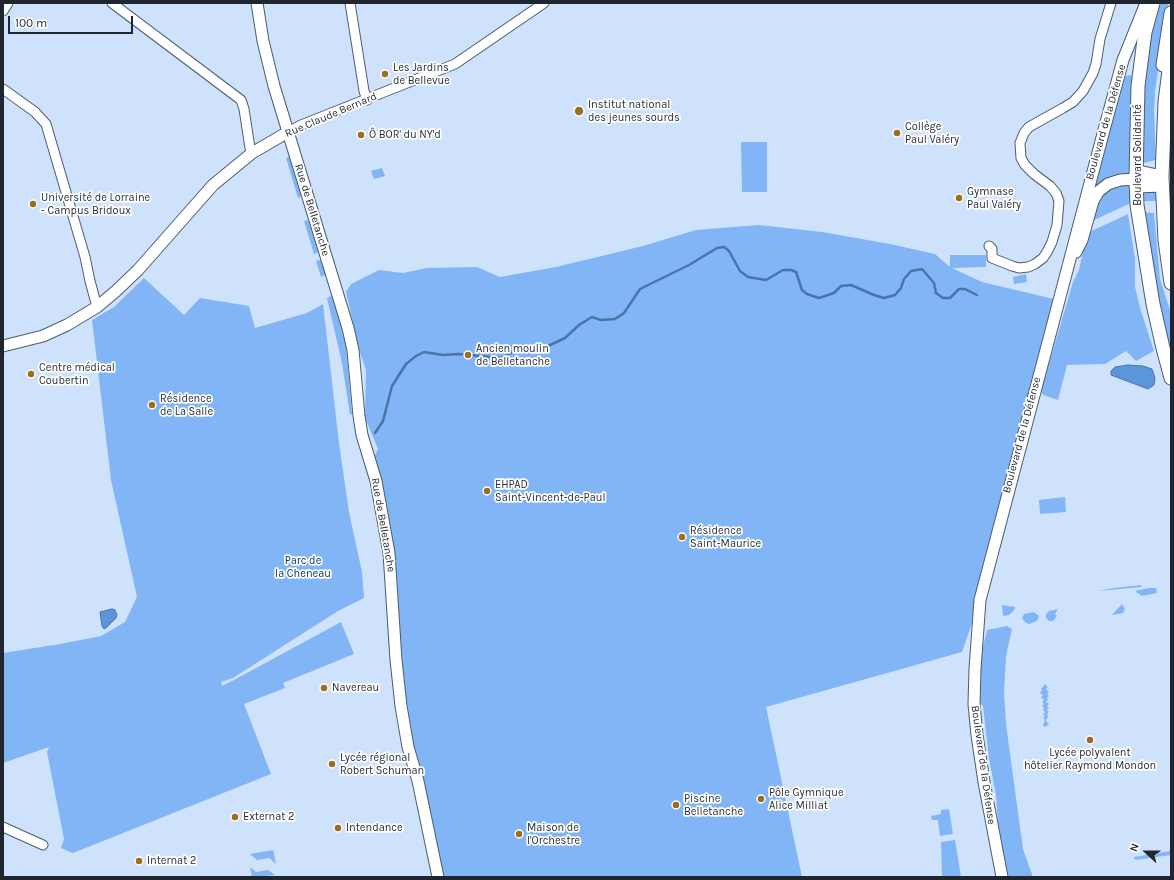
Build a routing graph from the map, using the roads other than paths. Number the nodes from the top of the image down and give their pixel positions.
1 (8, 3) edge
2 (112, 3) edge
3 (257, 3) edge
4 (350, 3) edge
5 (544, 3) edge
6 (1111, 3) edge
7 (1146, 3) edge
8 (1153, 3) edge
9 (3, 11) edge
10 (1171, 13) edge
11 (1171, 55) edge
12 (3, 89) edge
13 (367, 100) junction
14 (288, 132) junction
15 (252, 153) junction
16 (1162, 154) junction
17 (1136, 179) junction
18 (1162, 181) junction
19 (989, 246) dead end
20 (1063, 280) junction
21 (1171, 283) edge
22 (97, 307) junction
23 (3, 346) edge
24 (1171, 378) edge
25 (3, 827) edge
26 (42, 845) dead end
27 (438, 877) edge
28 (1002, 877) edge

1 - 9 street
2 - 15 street
3 - 14 street, Rue de Belletanche
4 - 13 street
5 - 13 street, Rue Claude Bernard
6 - 19 street
7 - 20 street, Boulevard de la Défense
8 - 17 main road, Boulevard Solidarité
10 - 16 main road, Boulevard Solidarité
11 - 16 main road, Boulevard Solidarité
12 - 22 street
13 - 14 street, Rue Claude Bernard
14 - 15 street, Rue Claude Bernard
14 - 27 street, Rue de Belletanche
15 - 22 street, Rue Claude Bernard
16 - 18 main road, Boulevard Solidarité
17 - 18 main road
17 - 20 street
17 - 24 main road, Boulevard Solidarité
18 - 21 main road, Boulevard Solidarité
20 - 28 street, Boulevard de la Défense
22 - 23 street, Rue Claude Bernard
25 - 26 street

